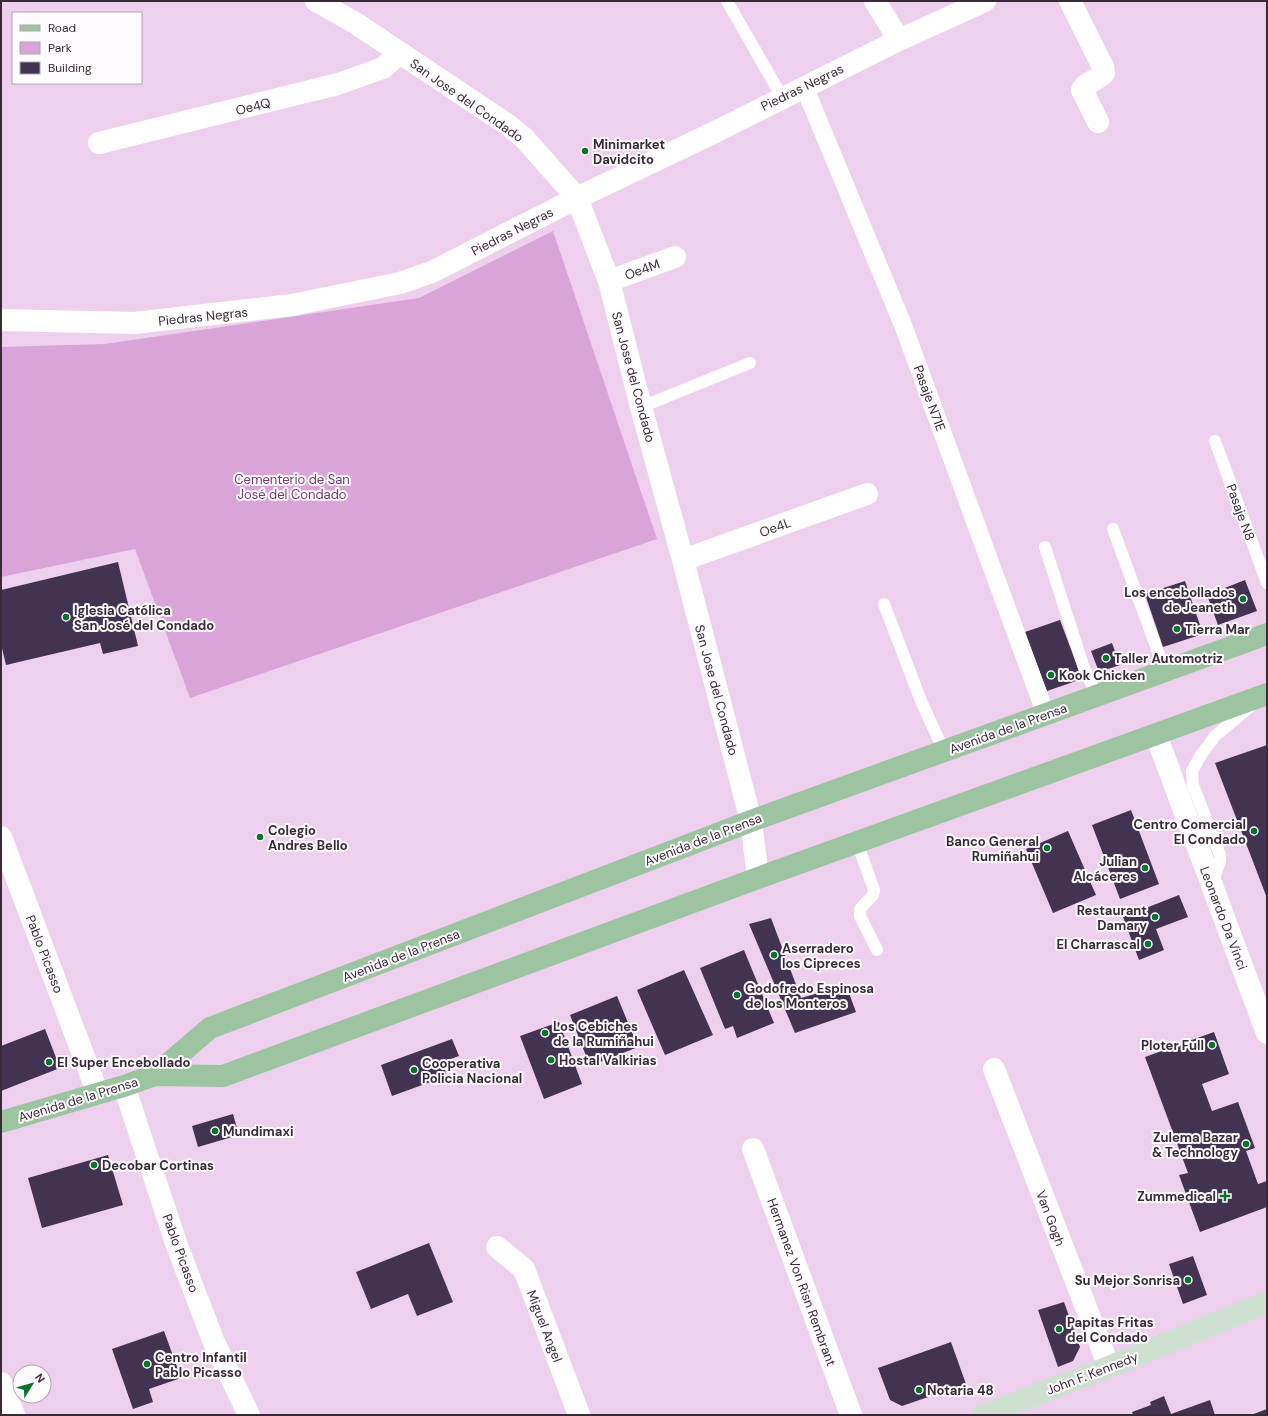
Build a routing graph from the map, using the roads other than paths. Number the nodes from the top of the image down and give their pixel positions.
1 (316, 1) edge
2 (727, 1) edge
3 (875, 1) edge
4 (985, 1) edge
5 (1070, 1) edge
6 (899, 40) junction
7 (400, 53) junction
8 (804, 86) junction
9 (782, 97) junction
10 (1098, 122) dead end
11 (100, 143) dead end
12 (577, 198) junction
13 (675, 257) dead end
14 (609, 281) junction
15 (1, 320) edge
16 (750, 363) dead end
17 (641, 407) junction
18 (1215, 441) dead end
19 (867, 494) dead end
20 (1113, 529) dead end
21 (1045, 547) dead end
22 (683, 560) junction
23 (1267, 583) edge
24 (884, 604) dead end
25 (1267, 634) edge
26 (1165, 671) junction
27 (1265, 695) edge
28 (1097, 696) junction
29 (1046, 715) junction
30 (1156, 735) junction
31 (944, 751) junction
32 (750, 821) junction
33 (1, 837) edge
34 (857, 842) junction
35 (758, 878) junction
36 (1212, 887) junction
37 (877, 950) dead end
38 (1267, 1033) edge
39 (994, 1069) dead end
40 (155, 1075) junction
41 (124, 1086) junction
42 (98, 1094) junction
43 (1, 1122) edge
44 (753, 1149) dead end
45 (497, 1247) dead end
46 (1267, 1302) edge
47 (1109, 1367) junction
48 (1, 1383) edge
49 (14, 1415) edge
50 (249, 1415) edge
51 (579, 1415) edge
52 (851, 1415) edge
53 (983, 1415) edge

1 - 7 street, San Jose del Condado
2 - 9 lane
3 - 6 street
4 - 6 street, Piedras Negras
5 - 10 street
6 - 8 street, Piedras Negras
7 - 11 street, Oe4Q
7 - 12 street, San Jose del Condado
8 - 9 street, Piedras Negras
8 - 29 street, Pasaje N71E
9 - 12 street, Piedras Negras
12 - 14 street, San Jose del Condado
12 - 15 street, Piedras Negras
13 - 14 street, Oe4M
14 - 17 street, San Jose del Condado
16 - 17 lane
17 - 22 street, San Jose del Condado
18 - 23 lane, Pasaje N8
19 - 22 street, Oe4L
20 - 26 lane
21 - 28 lane
22 - 32 street, San Jose del Condado
24 - 31 lane
25 - 26 main road, Avenida de la Prensa
26 - 28 main road, Avenida de la Prensa
27 - 30 main road, Avenida de la Prensa
27 - 36 lane
28 - 29 main road, Avenida de la Prensa
29 - 31 main road, Avenida de la Prensa
30 - 34 main road, Avenida de la Prensa
30 - 36 street, Leonardo Da Vinci
31 - 32 main road, Avenida de la Prensa
32 - 35 street, San Jose del Condado
32 - 40 main road, Avenida de la Prensa
33 - 42 street, Pablo Picasso
34 - 35 main road, Avenida de la Prensa
34 - 37 lane
35 - 40 main road, Avenida de la Prensa
36 - 38 street, Leonardo Da Vinci
39 - 47 street, Van Gogh
40 - 41 main road, Avenida de la Prensa
41 - 42 main road, Avenida de la Prensa
41 - 50 street, Pablo Picasso
42 - 43 main road, Avenida de la Prensa
44 - 52 street, Hermanez Von Risn Rembrant
45 - 51 street, Miguel Angel
46 - 47 main road, John F. Kennedy
47 - 53 main road, John F. Kennedy
48 - 49 street

